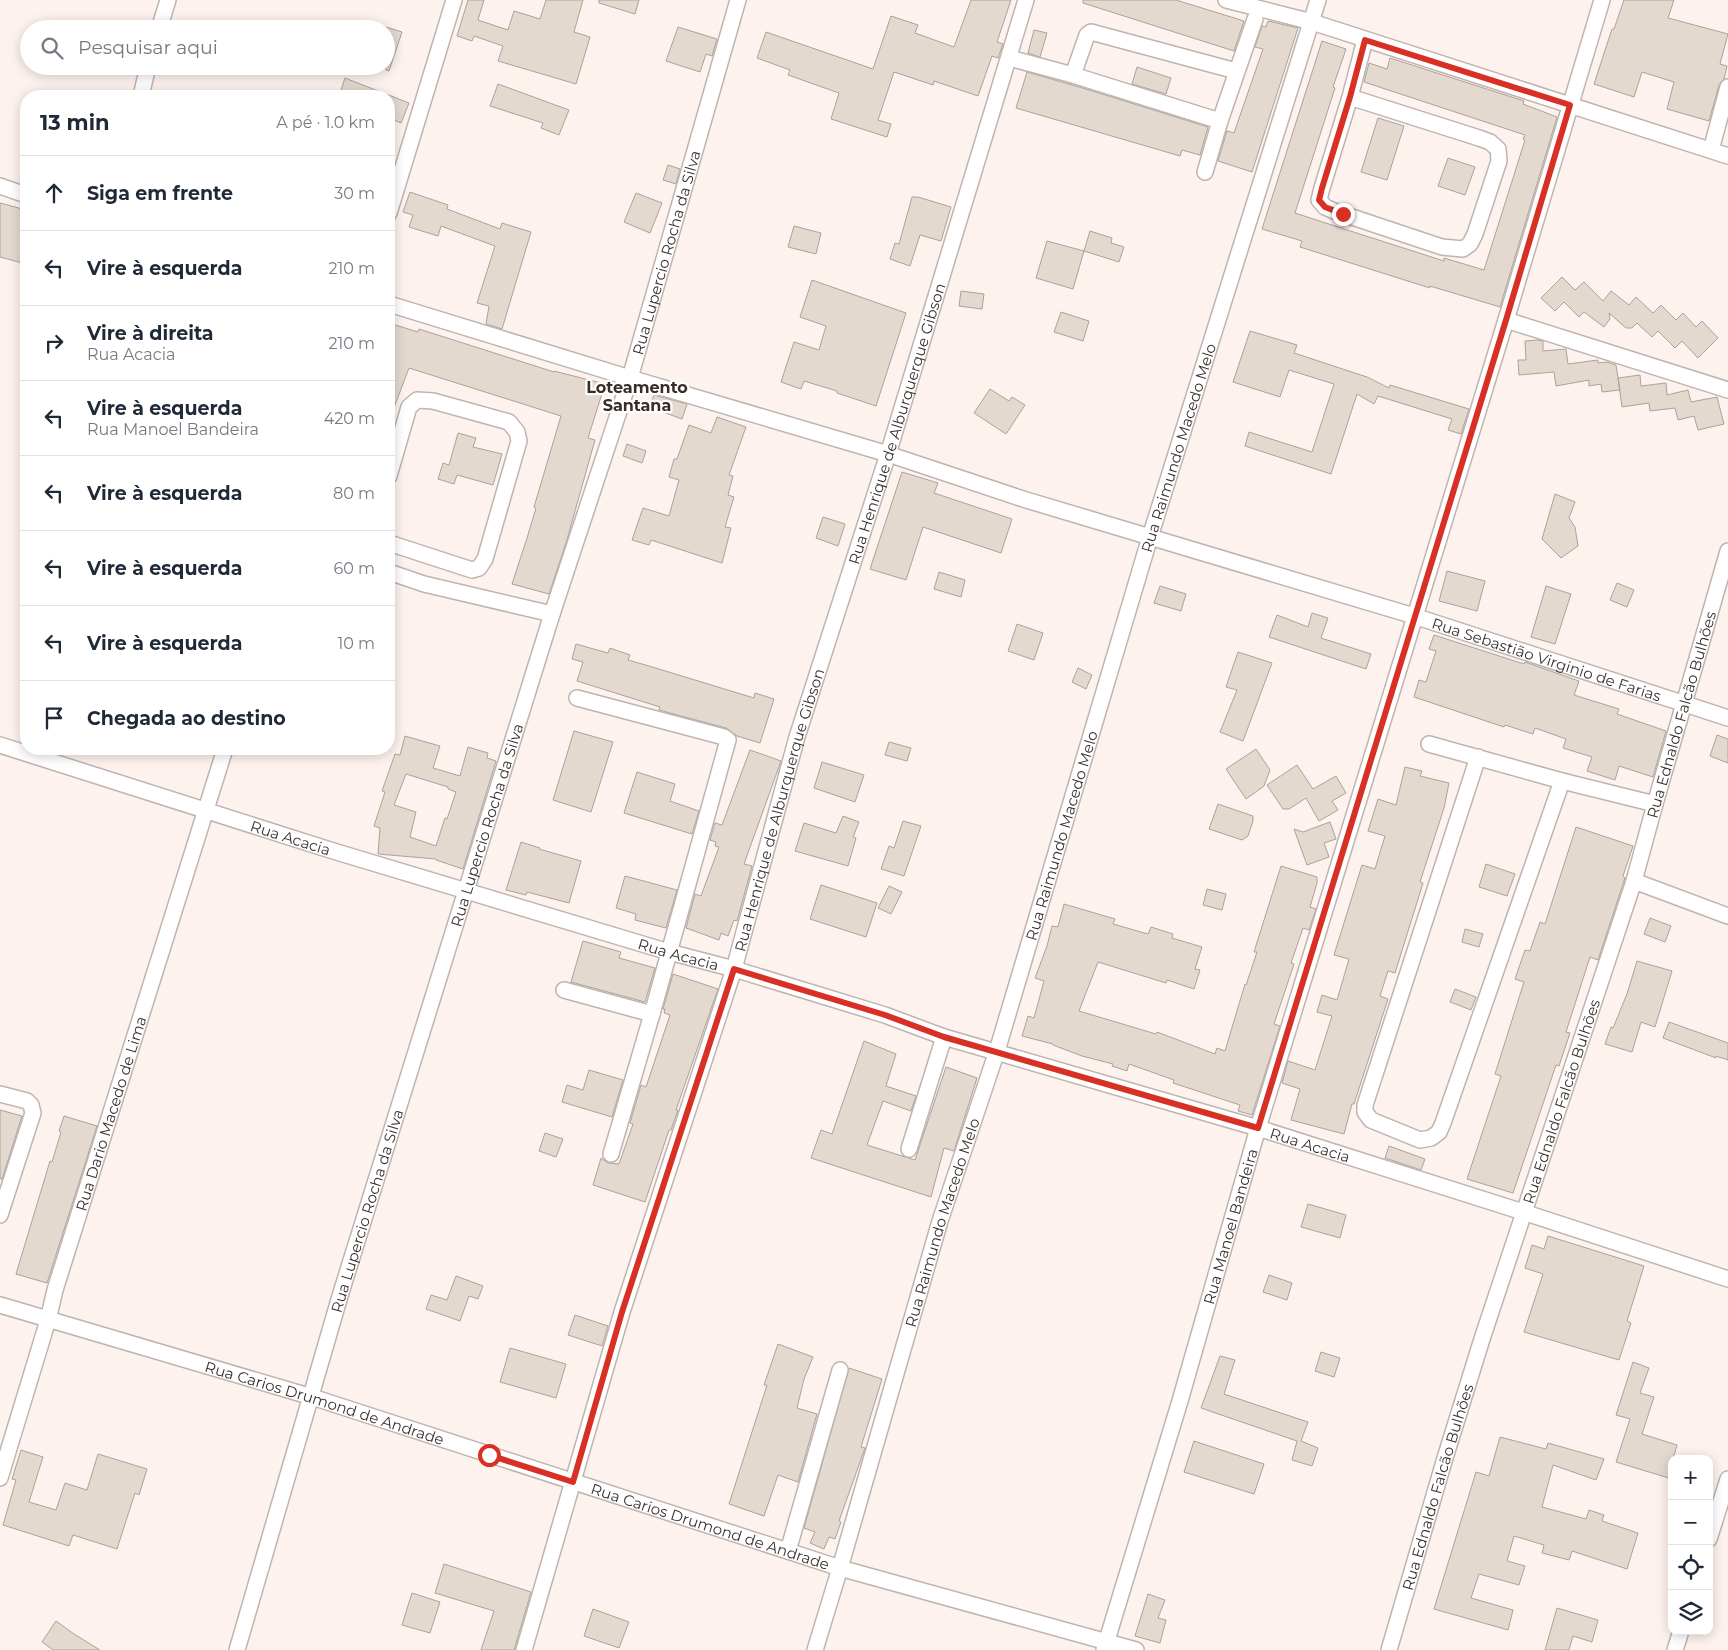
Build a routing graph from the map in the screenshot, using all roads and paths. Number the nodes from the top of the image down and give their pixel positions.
1 (168, 0) edge
2 (454, 0) edge
3 (738, 0) edge
4 (1026, 0) edge
5 (1229, 0) edge
6 (1318, 0) edge
7 (1602, 0) edge
8 (1255, 19) dead end
9 (162, 20) edge
10 (1312, 22) junction
11 (1365, 40) junction
12 (1009, 58) junction
13 (1236, 71) junction
14 (146, 75) edge
15 (1073, 75) junction
16 (1728, 87) edge
17 (142, 90) edge
18 (1350, 97) junction
19 (1570, 105) junction
20 (1220, 121) junction
21 (1711, 150) junction
22 (1728, 156) edge
23 (1205, 172) dead end
24 (0, 186) edge
25 (20, 192) edge
26 (395, 193) edge
27 (395, 306) edge
28 (1506, 320) junction
29 (630, 378) junction
30 (1728, 390) edge
31 (888, 454) junction
32 (395, 455) edge
33 (1150, 537) junction
34 (395, 545) edge
35 (1728, 551) edge
36 (428, 556) junction
37 (395, 574) edge
38 (424, 584) junction
39 (552, 614) junction
40 (1414, 616) junction
41 (577, 698) dead end
42 (1683, 705) junction
43 (1728, 718) edge
44 (1429, 744) dead end
45 (0, 745) edge
46 (20, 751) edge
47 (31, 755) edge
48 (222, 755) edge
49 (1478, 757) junction
50 (1562, 781) junction
51 (1655, 804) junction
52 (206, 811) junction
53 (1634, 881) junction
54 (468, 890) junction
55 (1728, 916) edge
56 (669, 952) junction
57 (734, 969) junction
58 (564, 990) dead end
59 (652, 1014) junction
60 (944, 1037) junction
61 (997, 1052) junction
62 (0, 1094) edge
63 (1258, 1128) junction
64 (909, 1150) dead end
65 (611, 1154) dead end
66 (1524, 1212) junction
67 (0, 1215) edge
68 (1728, 1279) edge
69 (0, 1305) edge
70 (48, 1320) junction
71 (840, 1370) dead end
72 (312, 1397) junction
73 (0, 1478) edge
74 (1728, 1479) edge
75 (573, 1482) junction
76 (1713, 1527) edge
77 (788, 1551) junction
78 (840, 1568) junction
79 (1680, 1635) edge
80 (1106, 1646) edge
81 (237, 1650) edge
82 (524, 1650) edge
83 (815, 1650) edge
84 (1136, 1650) edge
85 (1389, 1650) edge
86 (1675, 1650) edge

1 - 9 street
2 - 26 street
3 - 29 street, Rua Lupercio Rocha da Silva
4 - 12 street, Rua Henrique de Alburquerque Gibson
5 - 10 street
6 - 10 street, Rua Raimundo Macedo Melo
7 - 19 street, Rua Manoel Bandeira
8 - 13 street
10 - 11 street
10 - 33 street, Rua Raimundo Macedo Melo
11 - 18 street
11 - 19 street
12 - 15 street
12 - 31 street, Rua Henrique de Alburquerque Gibson
13 - 15 street
13 - 20 street
14 - 17 street
15 - 20 street
16 - 21 street
18 - 18 street
19 - 21 street
19 - 28 street, Rua Manoel Bandeira
20 - 23 street
21 - 22 street
24 - 25 street
27 - 29 street, Rua Sebastião Virginio de Farias
28 - 30 street
28 - 40 street, Rua Manoel Bandeira
29 - 31 street, Rua Sebastião Virginio de Farias
29 - 39 street, Rua Lupercio Rocha da Silva
31 - 33 street, Rua Sebastião Virginio de Farias
31 - 57 street, Rua Henrique de Alburquerque Gibson
32 - 36 street
33 - 40 street, Rua Sebastião Virginio de Farias
33 - 61 street, Rua Raimundo Macedo Melo
34 - 36 street
35 - 42 street, Rua Ednaldo Falcão Bulhões
36 - 38 street
37 - 38 street
38 - 39 street
39 - 54 street, Rua Lupercio Rocha da Silva
40 - 42 street, Rua Sebastião Virginio de Farias
40 - 63 street, Rua Manoel Bandeira
41 - 56 street
42 - 43 street, Rua Sebastião Virginio de Farias
42 - 51 street, Rua Ednaldo Falcão Bulhões
44 - 49 street
45 - 46 street, Rua Acacia
47 - 52 street, Rua Acacia
48 - 52 street, Rua Dario Macedo de Lima
49 - 50 street
49 - 50 street
50 - 51 street
51 - 53 street, Rua Ednaldo Falcão Bulhões
52 - 54 street, Rua Acacia
52 - 70 street, Rua Dario Macedo de Lima
53 - 55 street
53 - 66 street, Rua Ednaldo Falcão Bulhões
54 - 56 street, Rua Acacia
54 - 72 street, Rua Lupercio Rocha da Silva
56 - 57 street, Rua Acacia
56 - 59 street
57 - 60 street, Rua Acacia
57 - 75 street, Rua Henrique de Alburquerque Gibson
58 - 59 street
59 - 65 street
60 - 61 street, Rua Acacia
60 - 64 street
61 - 63 street, Rua Acacia
61 - 78 street, Rua Raimundo Macedo Melo
62 - 67 street
63 - 66 street, Rua Acacia
63 - 80 street, Rua Manoel Bandeira
66 - 68 street, Rua Acacia
66 - 85 street, Rua Ednaldo Falcão Bulhões
69 - 70 street, Rua Carios Drumond de Andrade
70 - 72 street, Rua Carios Drumond de Andrade
70 - 73 street, Rua Dario Macedo de Lima
71 - 77 street
72 - 75 street, Rua Carios Drumond de Andrade
72 - 81 street, Rua Lupercio Rocha da Silva
74 - 76 street
75 - 77 street, Rua Carios Drumond de Andrade
75 - 82 street, Rua Henrique de Alburquerque Gibson
77 - 78 street, Rua Carios Drumond de Andrade
78 - 80 street, Rua Carios Drumond de Andrade
78 - 83 street, Rua Raimundo Macedo Melo
79 - 86 street
80 - 84 street, Rua Carios Drumond de Andrade

